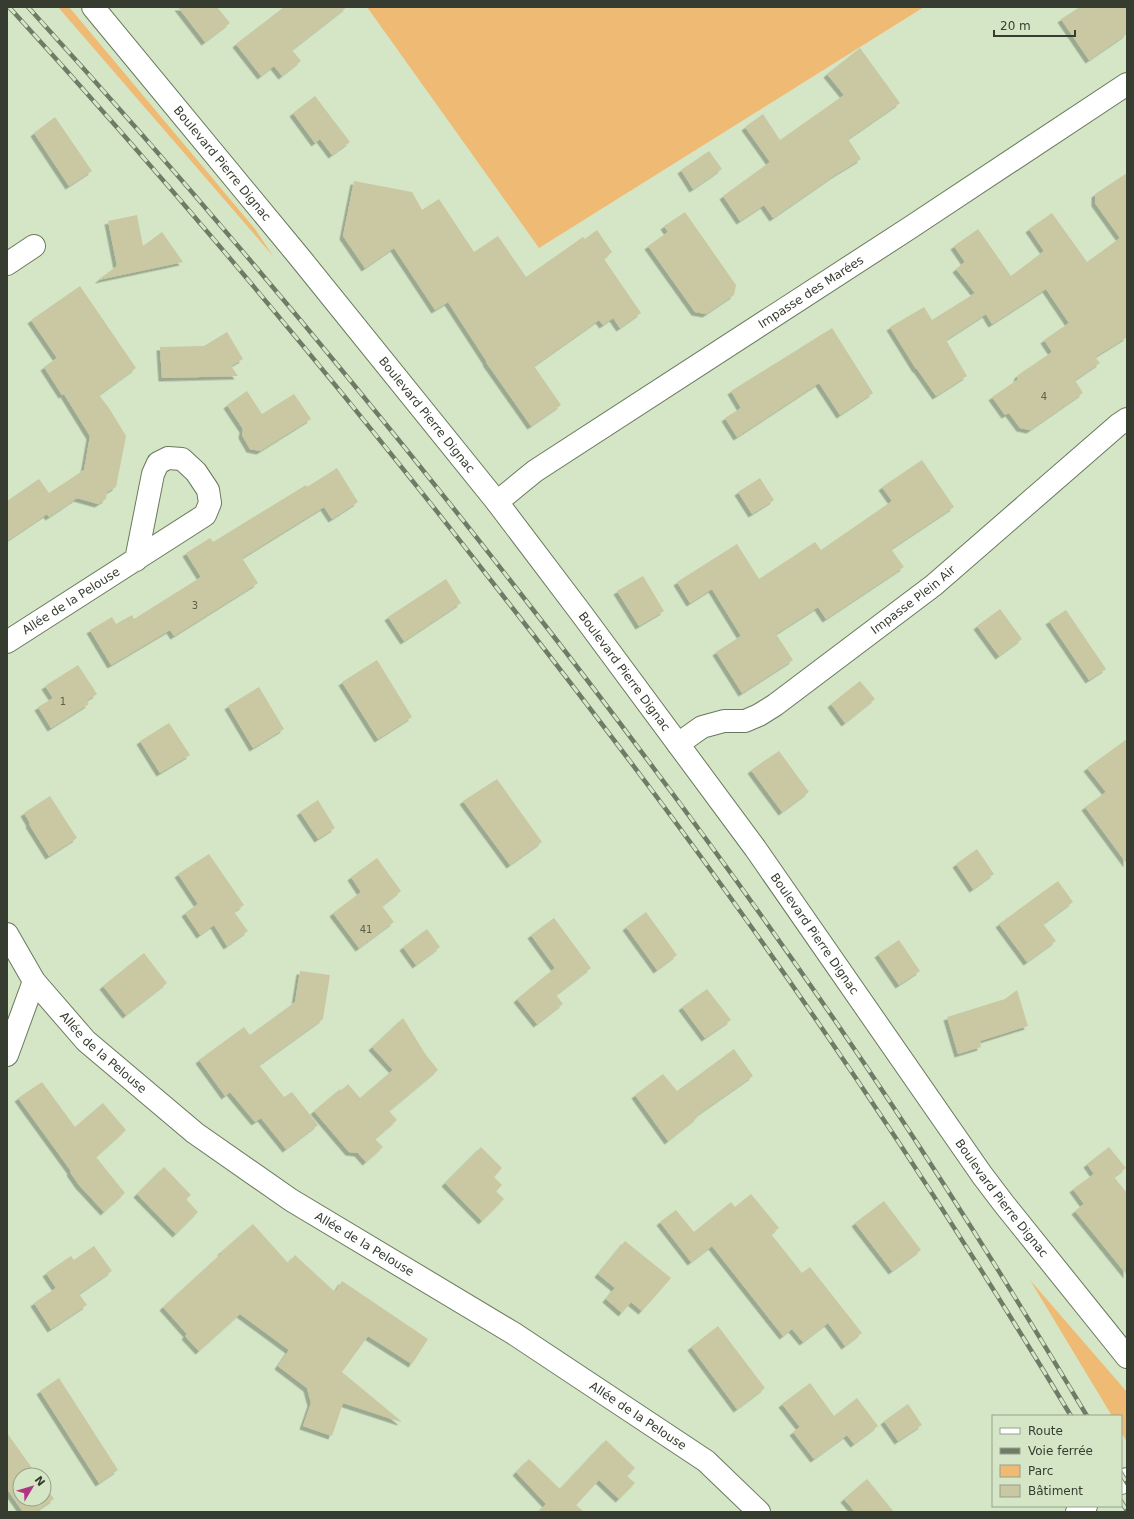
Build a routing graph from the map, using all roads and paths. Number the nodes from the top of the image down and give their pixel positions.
1 (93, 7) edge
2 (1127, 84) edge
3 (34, 246) dead end
4 (7, 264) edge
5 (1127, 419) edge
6 (497, 502) junction
7 (136, 560) dead end
8 (7, 642) edge
9 (678, 744) junction
10 (7, 934) edge
11 (34, 981) junction
12 (7, 1055) edge
13 (1127, 1357) edge
14 (759, 1512) edge

1 - 6 street, Boulevard Pierre Dignac
2 - 6 street, Impasse des Marées
3 - 4 street
5 - 9 street, Impasse Plein Air
6 - 9 street, Boulevard Pierre Dignac
7 - 8 street, Allée de la Pelouse
9 - 13 street, Boulevard Pierre Dignac
10 - 11 street, Allée de la Pelouse
11 - 12 street
11 - 14 street, Allée de la Pelouse

